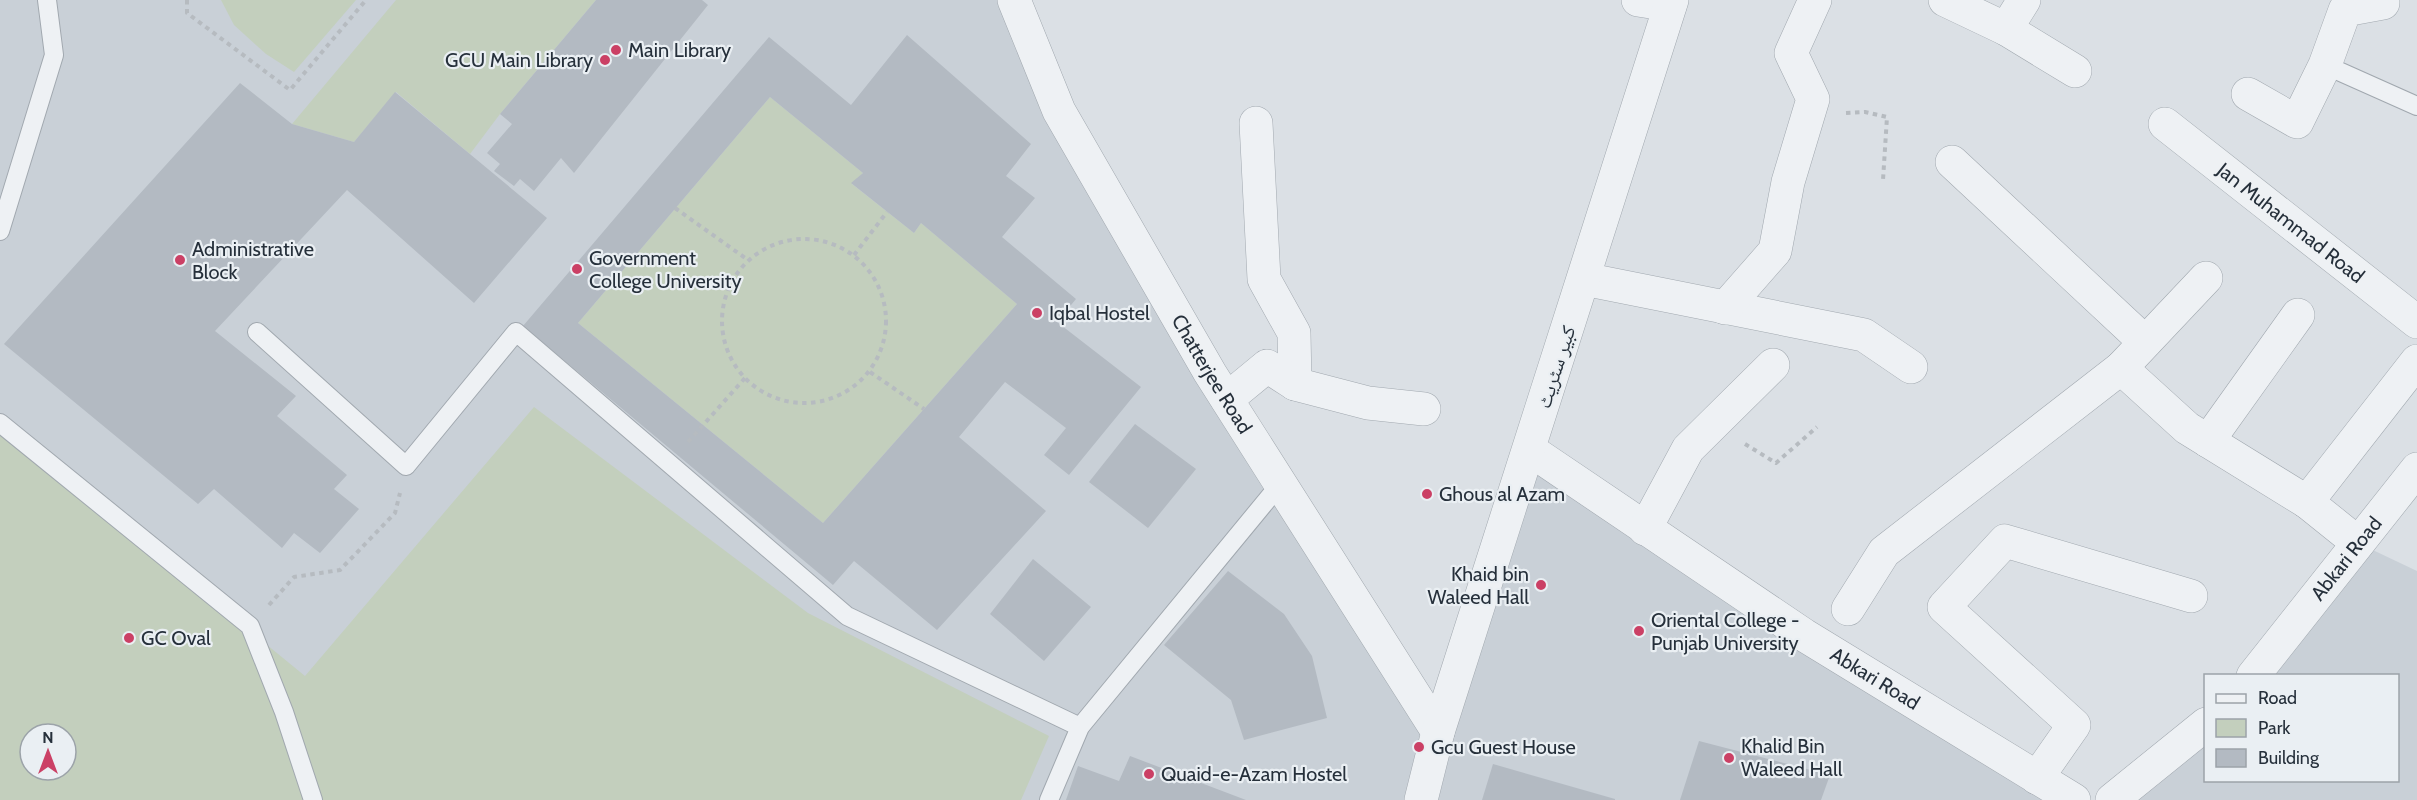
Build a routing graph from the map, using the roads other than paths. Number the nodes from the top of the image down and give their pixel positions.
1 (47, 0) edge
2 (1014, 0) edge
3 (1638, 0) edge
4 (1815, 0) edge
5 (1945, 0) edge
6 (2024, 0) edge
7 (2383, 0) edge
8 (1671, 3) edge
9 (2006, 30) junction
10 (2325, 65) junction
11 (2075, 71) dead end
12 (2248, 94) dead end
13 (2417, 106) edge
14 (1256, 123) dead end
15 (2165, 124) dead end
16 (1952, 162) dead end
17 (0, 231) edge
18 (2206, 278) dead end
19 (1584, 279) junction
20 (1725, 308) junction
21 (2298, 315) dead end
22 (2417, 322) edge
23 (257, 332) dead end
24 (2145, 342) junction
25 (2417, 362) edge
26 (1773, 365) dead end
27 (1911, 367) dead end
28 (2121, 368) junction
29 (1295, 384) junction
30 (1227, 399) junction
31 (1424, 409) dead end
32 (0, 423) edge
33 (2208, 441) junction
34 (1530, 450) junction
35 (2417, 469) edge
36 (1281, 483) junction
37 (2307, 502) junction
38 (1645, 529) junction
39 (2358, 543) junction
40 (2191, 597) dead end
41 (1848, 609) dead end
42 (2254, 674) edge
43 (2204, 725) edge
44 (1080, 727) junction
45 (1438, 732) junction
46 (2037, 778) junction
47 (313, 800) edge
48 (1049, 800) edge
49 (1421, 800) edge
50 (2074, 800) edge
51 (2112, 800) edge

1 - 17 lane
2 - 30 street, Chatterjee Road
3 - 8 street
4 - 20 street
5 - 9 street
6 - 9 street
7 - 10 street
8 - 19 street, کبیر سٹریٹ
9 - 11 street
10 - 12 street
10 - 13 lane
14 - 29 street
15 - 22 street, Jan Muhammad Road
16 - 24 street
18 - 24 street
19 - 20 street
19 - 34 street, کبیر سٹریٹ
20 - 27 street
21 - 33 street
23 - 44 lane
24 - 28 street
25 - 37 street
26 - 38 street
28 - 33 street
28 - 41 street
29 - 30 street
29 - 31 street
30 - 36 street, Chatterjee Road
32 - 47 lane
33 - 37 street
34 - 38 street, Abkari Road
34 - 45 street, کبیر سٹریٹ
35 - 39 street, Abkari Road
36 - 44 lane
36 - 45 street, Chatterjee Road
37 - 39 street
38 - 46 street, Abkari Road
39 - 42 street, Abkari Road
40 - 46 street
43 - 51 street
44 - 48 lane
45 - 49 street, کبیر سٹریٹ
46 - 50 street, Abkari Road

